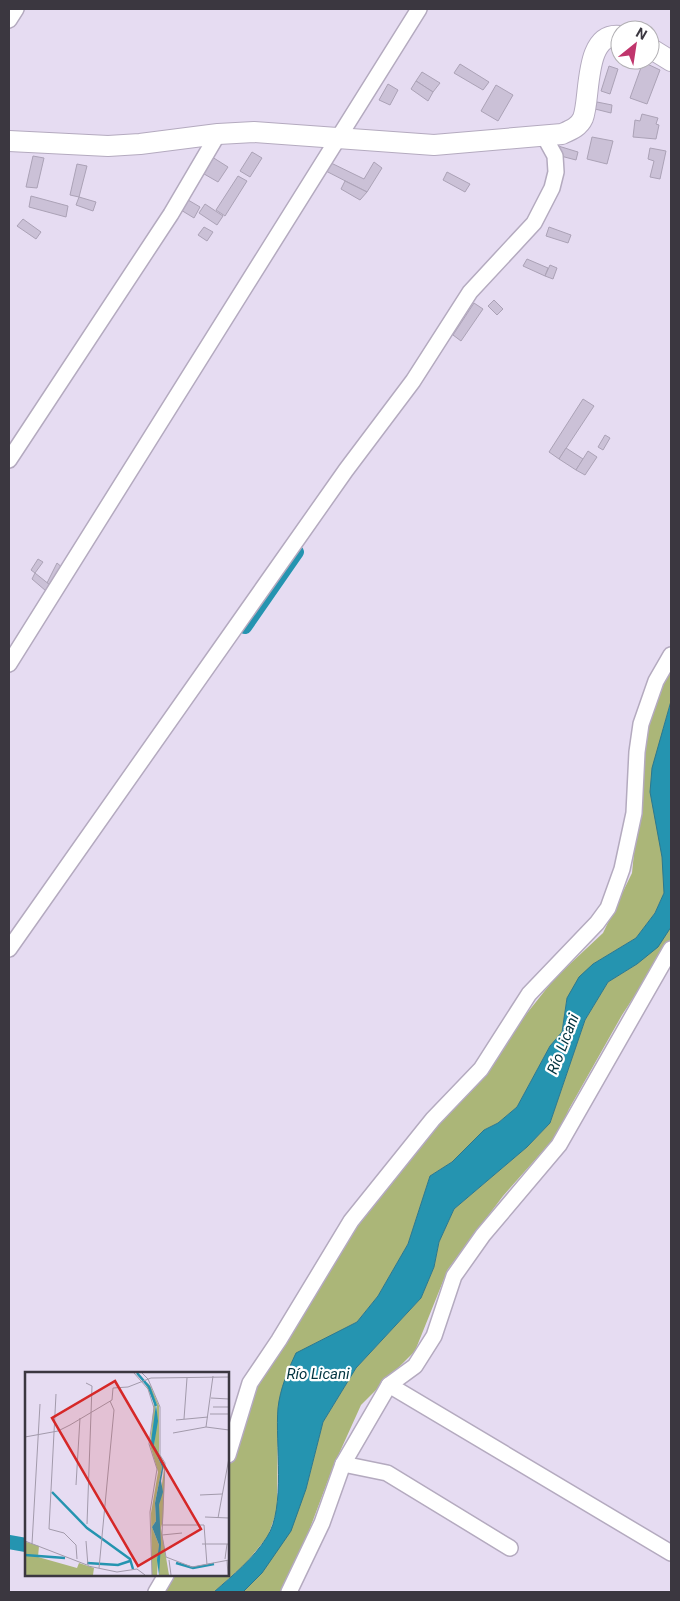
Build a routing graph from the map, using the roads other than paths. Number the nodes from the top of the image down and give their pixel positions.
1 (16, 9) edge
2 (419, 9) edge
3 (9, 20) edge
4 (610, 39) edge
5 (660, 54) edge
6 (671, 61) edge
7 (218, 134) junction
8 (544, 136) junction
9 (339, 138) junction
10 (9, 140) edge
11 (9, 460) edge
12 (671, 655) edge
13 (9, 664) edge
14 (9, 949) edge
15 (671, 949) edge
16 (389, 1385) junction
17 (229, 1452) edge
18 (343, 1464) junction
19 (510, 1548) dead end
20 (671, 1552) edge
21 (165, 1576) edge
22 (156, 1592) edge
23 (289, 1592) edge

1 - 3 street
2 - 9 street
4 - 8 main road
5 - 6 main road
7 - 9 main road
7 - 10 main road
7 - 11 street
8 - 9 main road
8 - 14 street
9 - 13 street
12 - 17 street
15 - 16 street
16 - 18 street
16 - 20 street
18 - 19 street
18 - 23 street
21 - 22 street

